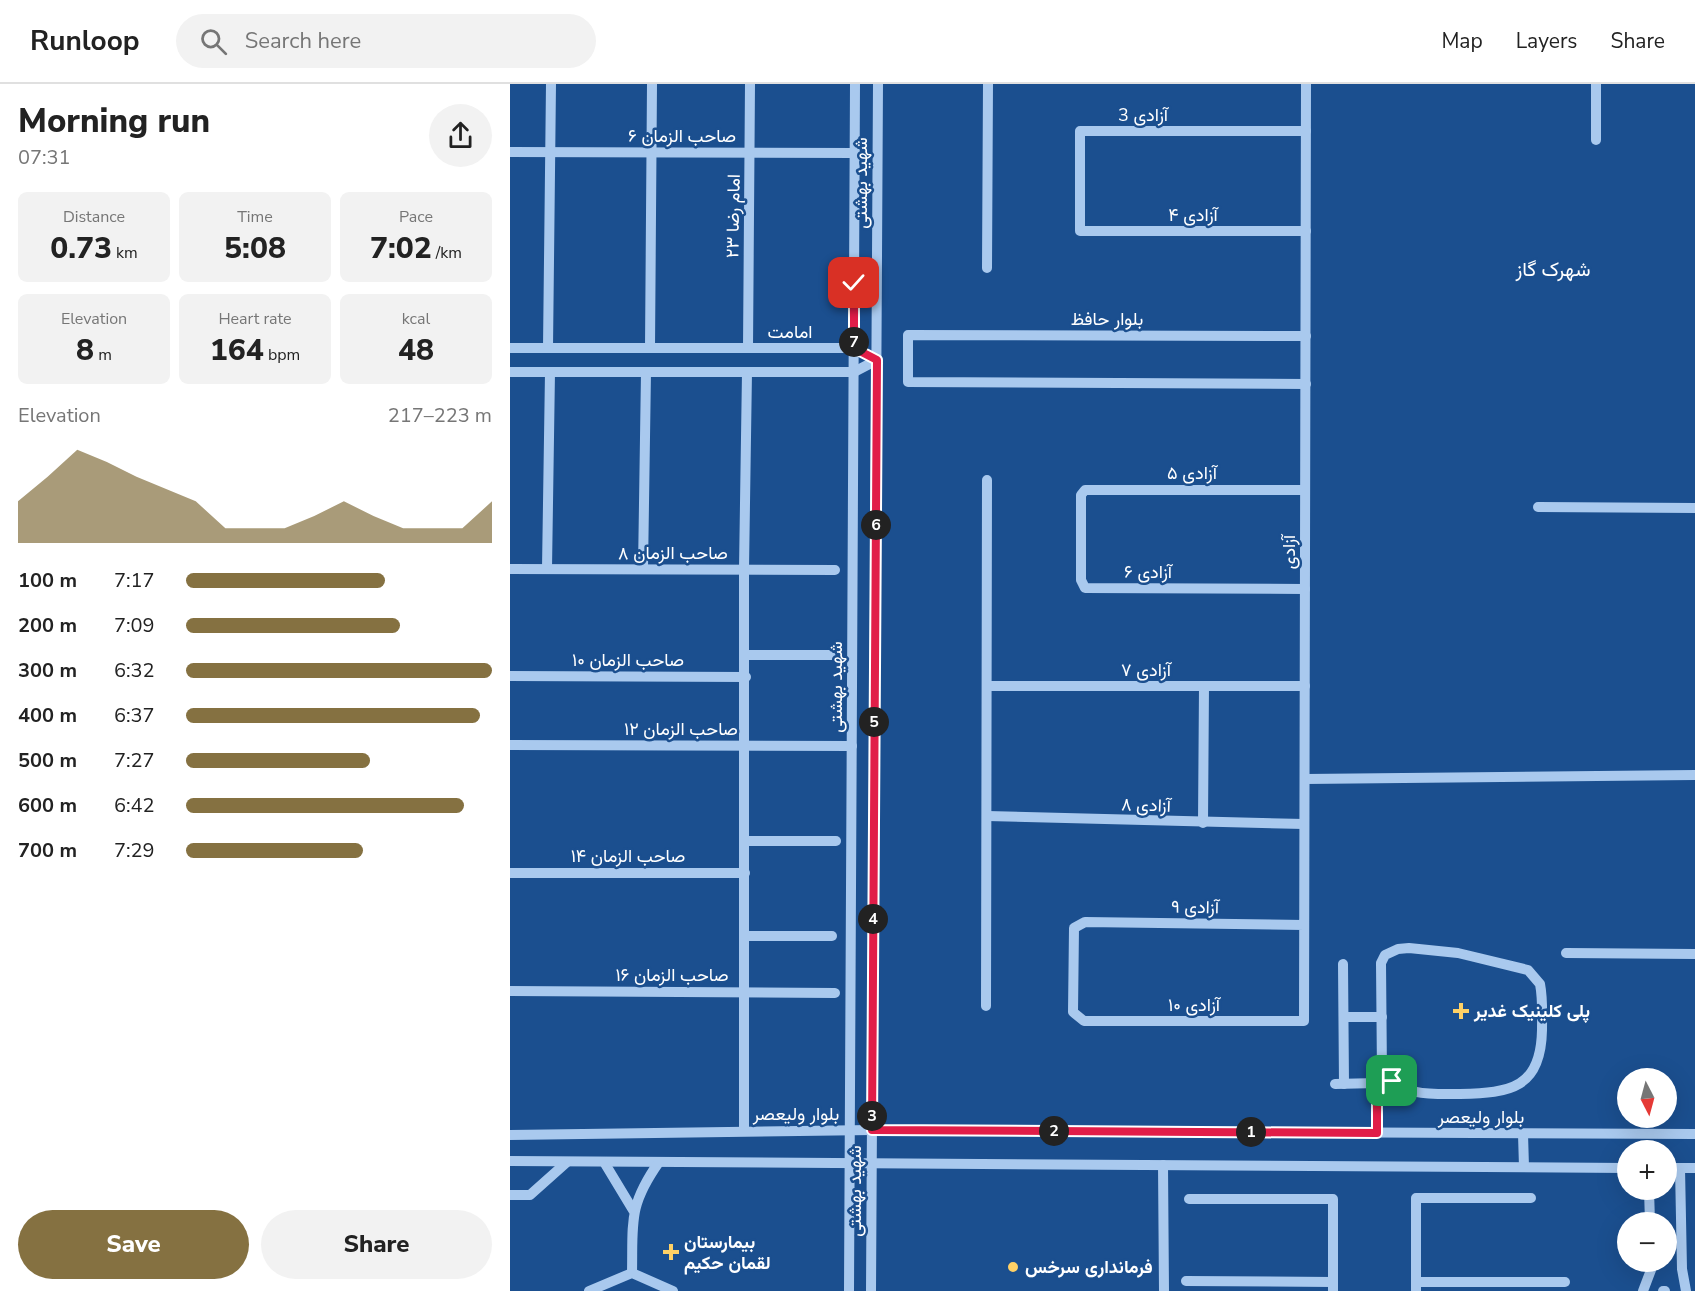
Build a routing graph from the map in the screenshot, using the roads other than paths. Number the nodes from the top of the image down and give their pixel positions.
1 (550, 84) edge
2 (652, 84) edge
3 (750, 84) edge
4 (855, 84) edge
5 (878, 84) edge
6 (988, 84) edge
7 (1306, 84) edge
8 (1596, 84) edge
9 (1306, 131) junction
10 (1596, 140) dead end
11 (510, 152) edge
12 (550, 152) junction
13 (652, 152) junction
14 (750, 152) junction
15 (855, 153) junction
16 (1080, 231) joint
17 (1306, 231) junction
18 (987, 268) dead end
19 (1306, 336) junction
20 (510, 348) edge
21 (548, 348) junction
22 (650, 348) junction
23 (748, 348) junction
24 (854, 348) junction
25 (877, 360) junction
26 (510, 372) edge
27 (550, 372) junction
28 (646, 372) junction
29 (747, 372) junction
30 (854, 372) junction
31 (1306, 384) junction
32 (987, 480) dead end
33 (1305, 489) junction
34 (1081, 495) joint
35 (1538, 507) dead end
36 (1695, 508) edge
37 (510, 569) edge
38 (547, 569) junction
39 (643, 569) junction
40 (744, 569) junction
41 (835, 570) dead end
42 (1305, 589) junction
43 (746, 655) junction
44 (835, 655) dead end
45 (510, 676) edge
46 (746, 677) junction
47 (987, 686) junction
48 (1204, 686) junction
49 (1305, 686) junction
50 (510, 745) edge
51 (746, 746) junction
52 (852, 746) junction
53 (1695, 775) edge
54 (1305, 779) junction
55 (987, 816) junction
56 (1203, 823) junction
57 (1305, 824) junction
58 (745, 840) junction
59 (836, 841) dead end
60 (510, 873) edge
61 (745, 873) junction
62 (1304, 925) junction
63 (745, 936) junction
64 (832, 936) dead end
65 (1566, 953) dead end
66 (1695, 954) edge
67 (1343, 964) dead end
68 (510, 991) edge
69 (745, 991) junction
70 (835, 993) dead end
71 (986, 1006) dead end
72 (1344, 1017) junction
73 (1382, 1017) junction
74 (1304, 1021) joint
75 (1084, 1022) joint
76 (1380, 1079) junction
77 (850, 1130) junction
78 (872, 1130) junction
79 (744, 1131) junction
80 (1377, 1133) junction
81 (1523, 1134) junction
82 (1695, 1134) edge
83 (510, 1135) edge
84 (510, 1161) edge
85 (567, 1162) junction
86 (604, 1162) junction
87 (659, 1162) junction
88 (850, 1163) junction
89 (872, 1164) junction
90 (1163, 1165) junction
91 (1524, 1167) junction
92 (1617, 1168) edge
93 (1680, 1168) joint
94 (1695, 1168) edge
95 (510, 1195) edge
96 (1531, 1198) dead end
97 (1189, 1199) dead end
98 (633, 1210) junction
99 (1650, 1272) edge
100 (632, 1273) junction
101 (1186, 1281) dead end
102 (1565, 1282) dead end
103 (1333, 1286) edge
104 (1416, 1286) edge
105 (589, 1291) edge
106 (673, 1291) edge
107 (849, 1291) edge
108 (871, 1291) edge
109 (1164, 1291) edge
110 (1642, 1291) edge
111 (1686, 1291) edge

1 - 12 street
2 - 13 street
3 - 14 street, امام رضا ۲۳
4 - 15 street, شهید بهشتی
5 - 25 street, شهید بهشتی
6 - 18 street
7 - 9 street, آزادی
8 - 10 street
9 - 16 street, آزادی 3
9 - 17 street, آزادی
11 - 12 street, صاحب الزمان ۶
12 - 13 street, صاحب الزمان ۶
12 - 21 street
13 - 14 street, صاحب الزمان ۶
13 - 22 street
14 - 15 street, صاحب الزمان ۶
14 - 23 street, امام رضا ۲۳
15 - 24 street, شهید بهشتی
16 - 17 street, آزادی ۴
17 - 19 street, آزادی
19 - 31 street, آزادی
19 - 31 street, بلوار حافظ
20 - 21 street, امامت
21 - 22 street, امامت
22 - 23 street, امامت
23 - 24 street, امامت
24 - 25 street, امامت
24 - 30 street, شهید بهشتی
25 - 30 street
25 - 78 street, شهید بهشتی
26 - 27 street
27 - 28 street
27 - 38 street
28 - 29 street
28 - 39 street
29 - 30 street
29 - 40 street
30 - 52 street, شهید بهشتی
31 - 33 street, آزادی
32 - 47 street
33 - 34 street, آزادی ۵
33 - 42 street, آزادی
34 - 42 street, آزادی ۶
35 - 36 street
37 - 38 street, صاحب الزمان ۸
38 - 39 street, صاحب الزمان ۸
39 - 40 street, صاحب الزمان ۸
40 - 41 street, صاحب الزمان ۸
40 - 43 street
42 - 49 street, آزادی
43 - 44 street
43 - 46 street
45 - 46 street, صاحب الزمان ۱۰
46 - 51 street
47 - 48 street, آزادی ۷
47 - 55 street
48 - 49 street, آزادی ۷
48 - 56 street
49 - 54 street, آزادی
50 - 51 street, صاحب الزمان ۱۲
51 - 52 street, صاحب الزمان ۱۲
51 - 58 street
52 - 77 street, شهید بهشتی
53 - 54 street
54 - 57 street, آزادی
55 - 56 street, آزادی ۸
55 - 71 street
56 - 57 street, آزادی ۸
57 - 62 street, آزادی
58 - 59 street
58 - 61 street
60 - 61 street, صاحب الزمان ۱۴
61 - 63 street
62 - 74 street, آزادی
62 - 75 street, آزادی ۹
63 - 64 street
63 - 69 street
65 - 66 street
67 - 72 street
68 - 69 street, صاحب الزمان ۱۶
69 - 70 street, صاحب الزمان ۱۶
69 - 79 street
72 - 73 street
72 - 76 street
73 - 76 street
73 - 76 street
74 - 75 street, آزادی ۱۰
76 - 80 street
77 - 78 street, بلوار ولیعصر
77 - 79 street, بلوار ولیعصر
77 - 88 street, شهید بهشتی
78 - 80 street, بلوار ولیعصر
78 - 89 street, شهید بهشتی
79 - 83 street, بلوار ولیعصر
80 - 81 street, بلوار ولیعصر
81 - 82 street, بلوار ولیعصر
81 - 91 street
84 - 85 street
85 - 86 street
85 - 95 street
86 - 87 street
86 - 98 street
87 - 88 street
87 - 98 street
88 - 89 street
88 - 107 street, شهید بهشتی
89 - 90 street
89 - 108 street, شهید بهشتی
90 - 91 street
90 - 109 street
91 - 92 street
93 - 94 street
93 - 111 street
96 - 104 street
97 - 103 street
98 - 100 street
99 - 110 street
100 - 105 street
100 - 106 street
101 - 103 street
102 - 104 street

